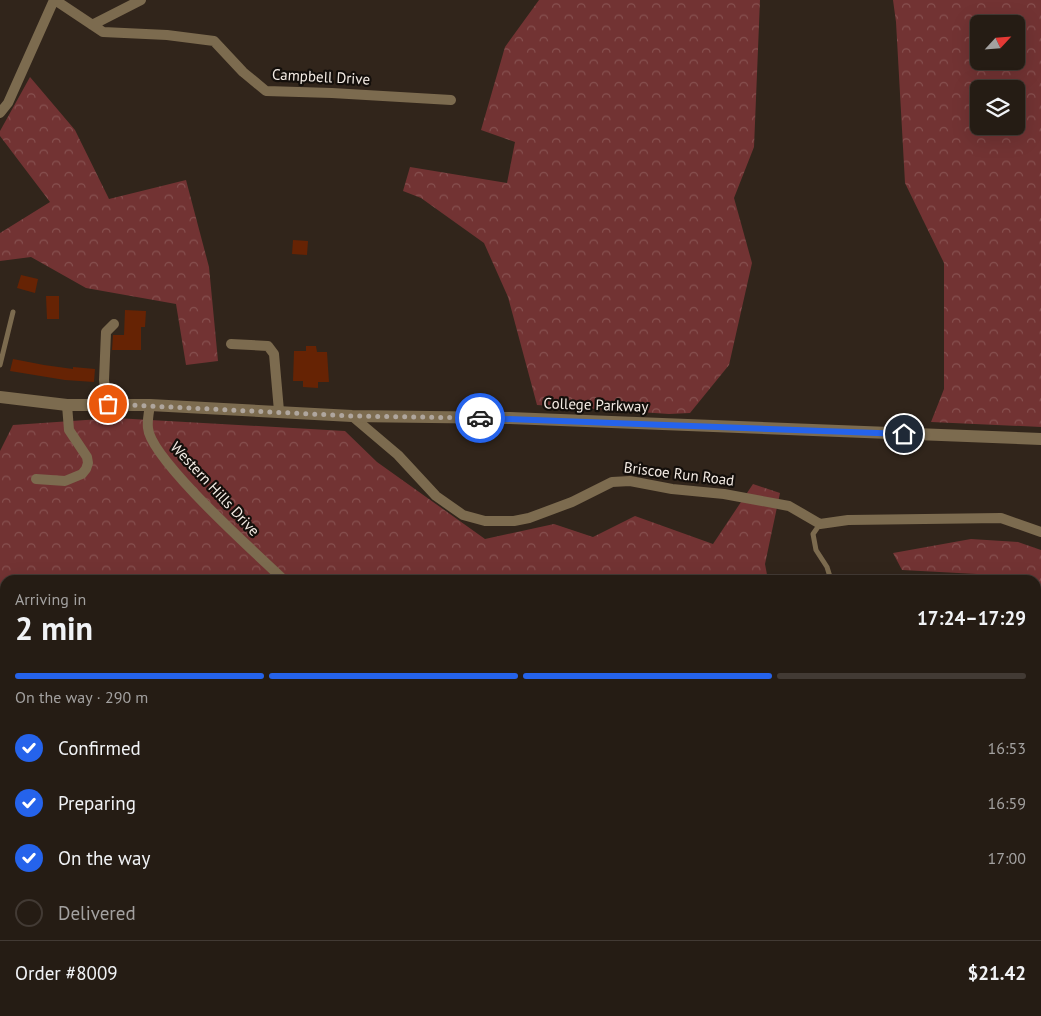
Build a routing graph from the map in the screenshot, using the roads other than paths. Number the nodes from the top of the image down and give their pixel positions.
1 (55, 0) edge
2 (141, 0) edge
3 (92, 25) junction
4 (451, 100) dead end
5 (0, 113) edge
6 (14, 312) dead end
7 (114, 324) dead end
8 (231, 344) dead end
9 (0, 365) edge
10 (0, 396) edge
11 (108, 404) junction
12 (67, 405) junction
13 (150, 405) junction
14 (279, 411) junction
15 (352, 416) junction
16 (1041, 439) edge
17 (36, 479) dead end
18 (820, 524) junction
19 (1041, 532) edge
20 (279, 575) edge
21 (829, 575) edge

1 - 3 street, Campbell Drive
1 - 5 street
2 - 3 street
3 - 4 street, Campbell Drive
6 - 9 lane
7 - 11 street
8 - 14 street
10 - 12 street, College Parkway
11 - 12 street, College Parkway
11 - 13 street, College Parkway
12 - 17 street
13 - 14 street, College Parkway
13 - 20 street, Western Hills Drive
14 - 15 street, College Parkway
15 - 16 street, College Parkway
15 - 18 street, Briscoe Run Road
18 - 19 street
18 - 21 lane

